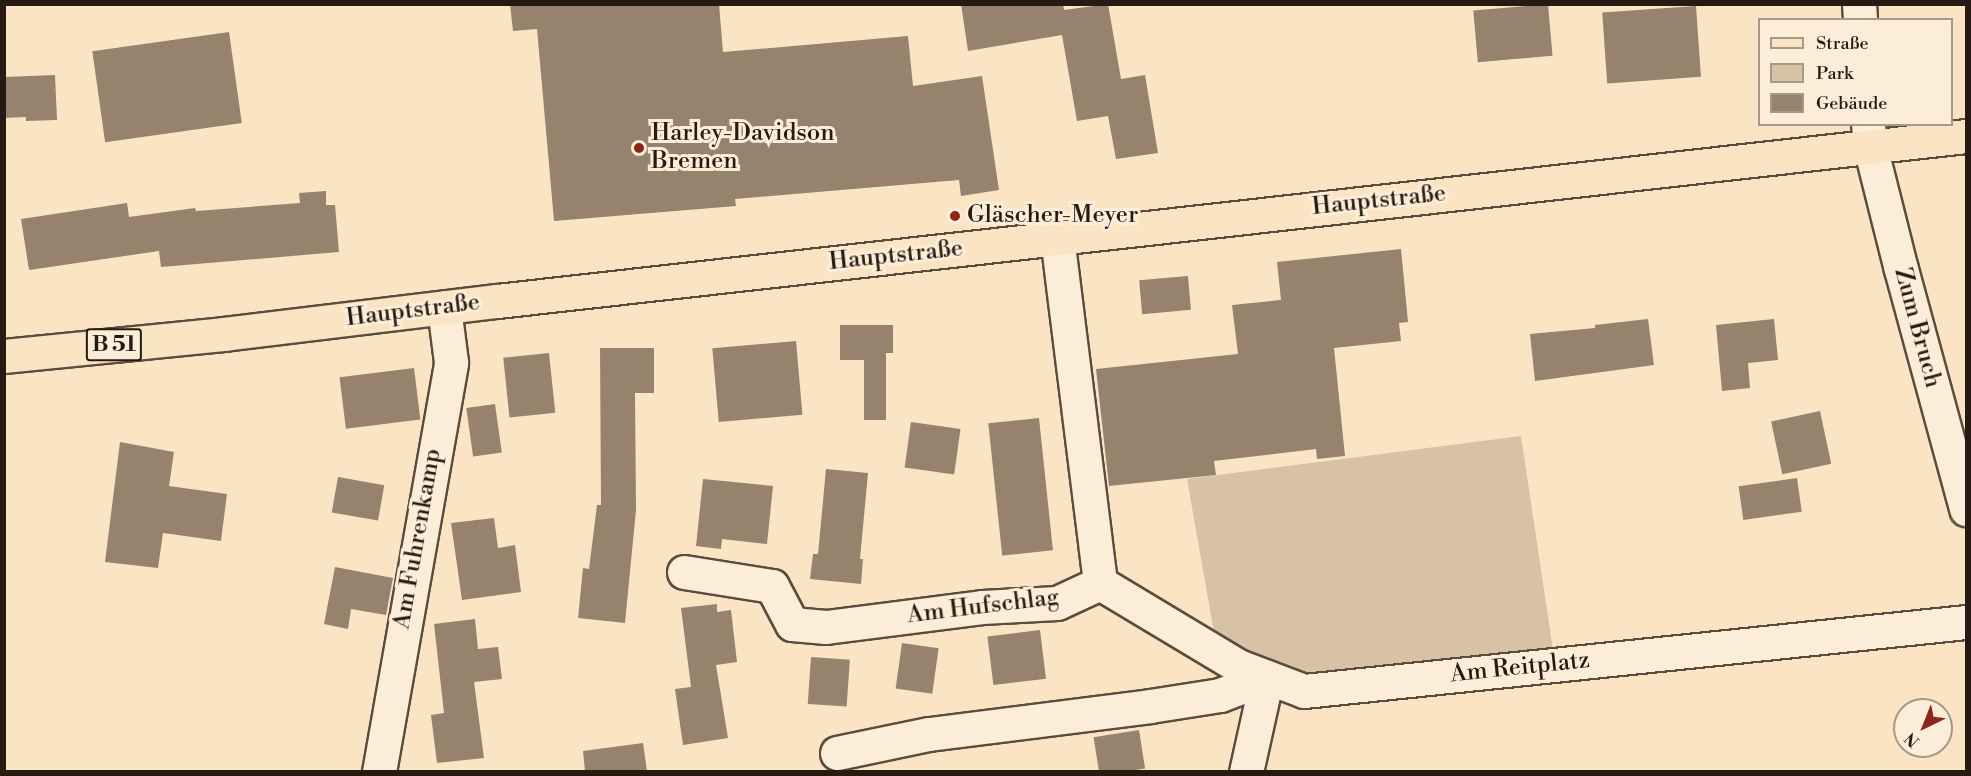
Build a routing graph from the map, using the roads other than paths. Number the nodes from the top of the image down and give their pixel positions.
1 (1869, 135) edge
2 (1966, 136) edge
3 (1057, 237) junction
4 (444, 307) junction
5 (4, 356) edge
6 (1966, 509) edge
7 (684, 572) dead end
8 (1100, 583) junction
9 (1966, 622) edge
10 (1267, 678) junction
11 (837, 753) dead end
12 (379, 771) edge
13 (1246, 771) edge

1 - 2 main road, Hauptstraße / B 51
1 - 3 main road, Hauptstraße / B 51
1 - 6 street, Zum Bruch
3 - 4 main road, Hauptstraße / B 51
3 - 8 street
4 - 5 main road, Hauptstraße / B 51
4 - 12 street, Am Fuhrenkamp
7 - 8 street, Am Hufschlag
8 - 10 street, Am Reitplatz
9 - 10 street, Am Reitplatz
10 - 11 street
10 - 13 street

